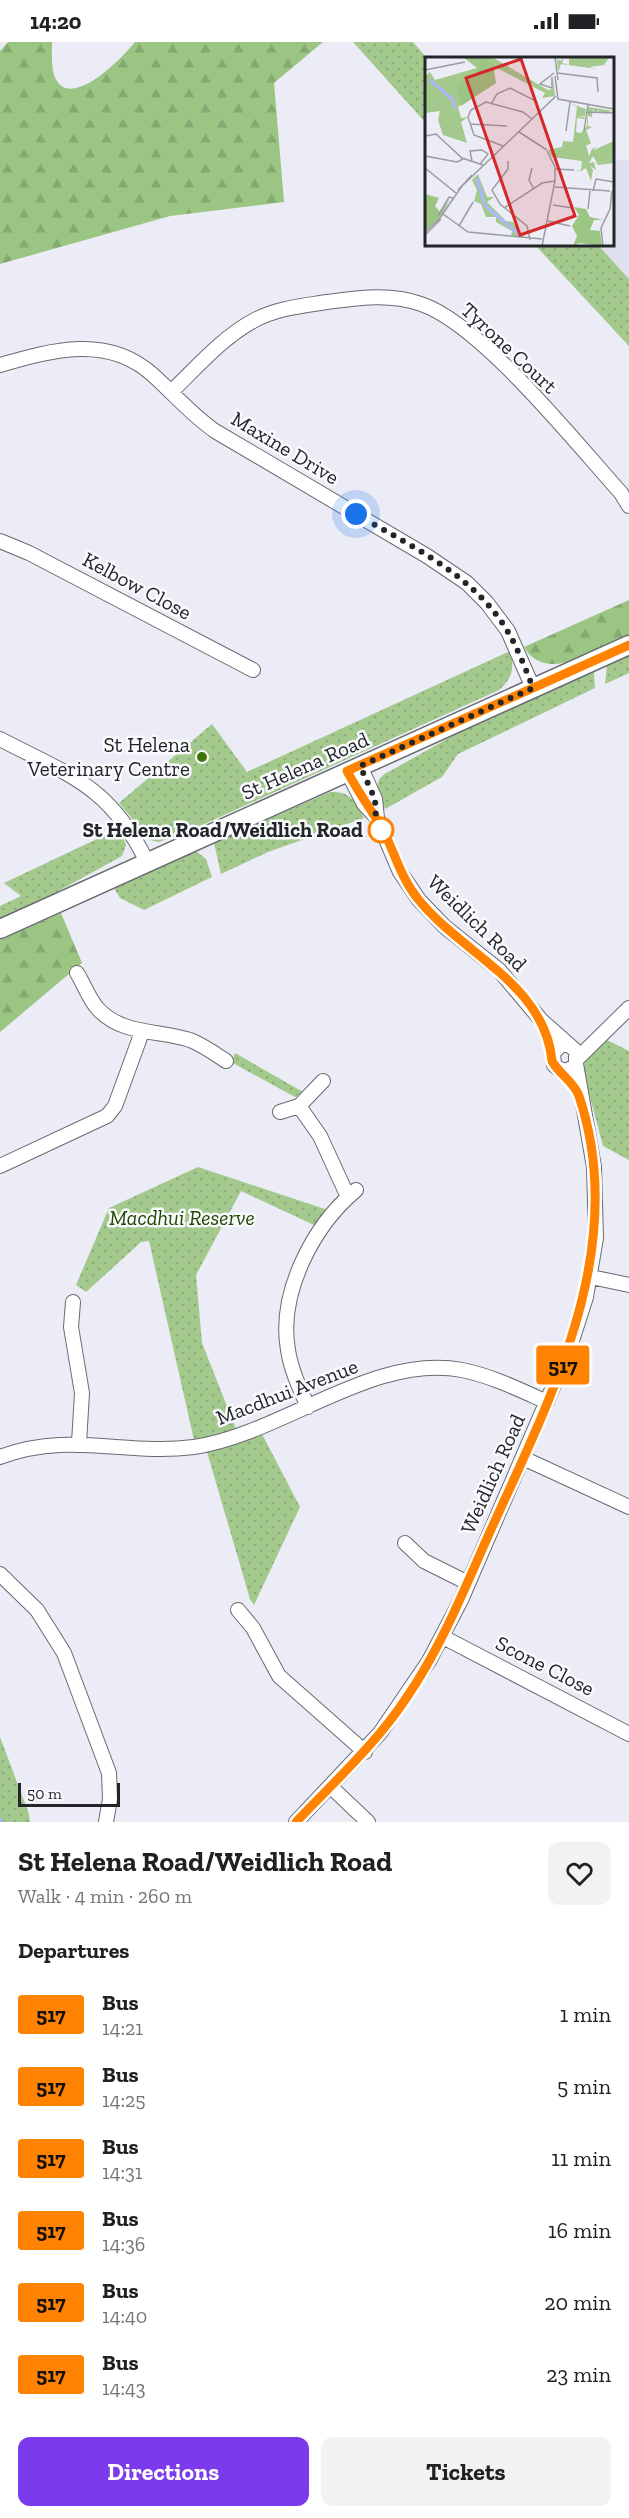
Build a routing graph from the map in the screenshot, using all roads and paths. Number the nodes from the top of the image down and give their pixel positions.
1 (0, 365) edge
2 (171, 392) junction
3 (629, 506) edge
4 (0, 541) edge
5 (629, 645) edge
6 (254, 670) dead end
7 (533, 688) junction
8 (0, 739) edge
9 (354, 769) junction
10 (147, 862) junction
11 (0, 929) edge
12 (77, 972) dead end
13 (629, 1008) edge
14 (541, 1020) junction
15 (142, 1032) junction
16 (594, 1041) junction
17 (569, 1046) junction
18 (553, 1053) junction
19 (226, 1061) dead end
20 (576, 1062) junction
21 (561, 1070) junction
22 (323, 1081) dead end
23 (579, 1094) junction
24 (299, 1106) junction
25 (280, 1112) dead end
26 (0, 1166) edge
27 (591, 1277) junction
28 (629, 1285) edge
29 (73, 1302) dead end
30 (547, 1402) junction
31 (308, 1407) junction
32 (79, 1443) junction
33 (0, 1457) edge
34 (523, 1458) junction
35 (629, 1507) edge
36 (405, 1543) dead end
37 (0, 1574) edge
38 (468, 1583) junction
39 (238, 1610) dead end
40 (442, 1637) junction
41 (629, 1734) edge
42 (365, 1752) junction
43 (332, 1787) junction
44 (106, 1822) edge
45 (296, 1822) edge
46 (368, 1822) edge

1 - 2 street, Maxine Drive
2 - 3 street, Tyrone Court
2 - 7 street, Maxine Drive
4 - 6 street, Kelbow Close
5 - 7 main road, St Helena Road
7 - 9 main road, St Helena Road
8 - 10 street
9 - 10 main road, St Helena Road
9 - 14 street, Weidlich Road
10 - 11 main road, St Helena Road
12 - 15 street
13 - 16 street
14 - 17 street, Weidlich Road
14 - 18 street, Weidlich Road
15 - 19 street
15 - 26 street
16 - 17 street
16 - 20 street
17 - 18 street
17 - 20 street
18 - 21 street
20 - 21 street
20 - 23 street, Weidlich Road
21 - 23 street, Weidlich Road
22 - 24 street
23 - 27 street, Weidlich Road
24 - 25 street
24 - 31 street
27 - 28 street
27 - 30 street, Weidlich Road
29 - 32 street
30 - 31 street, Macdhui Avenue
30 - 34 street, Weidlich Road
31 - 32 street, Macdhui Avenue
32 - 33 street, Macdhui Avenue
34 - 35 street
34 - 38 street, Weidlich Road
36 - 38 street
37 - 44 street
38 - 40 street, Weidlich Road
39 - 42 street
40 - 41 street, Scone Close
40 - 42 street, Weidlich Road
42 - 43 street, Weidlich Road
43 - 45 street, Weidlich Road
43 - 46 street

